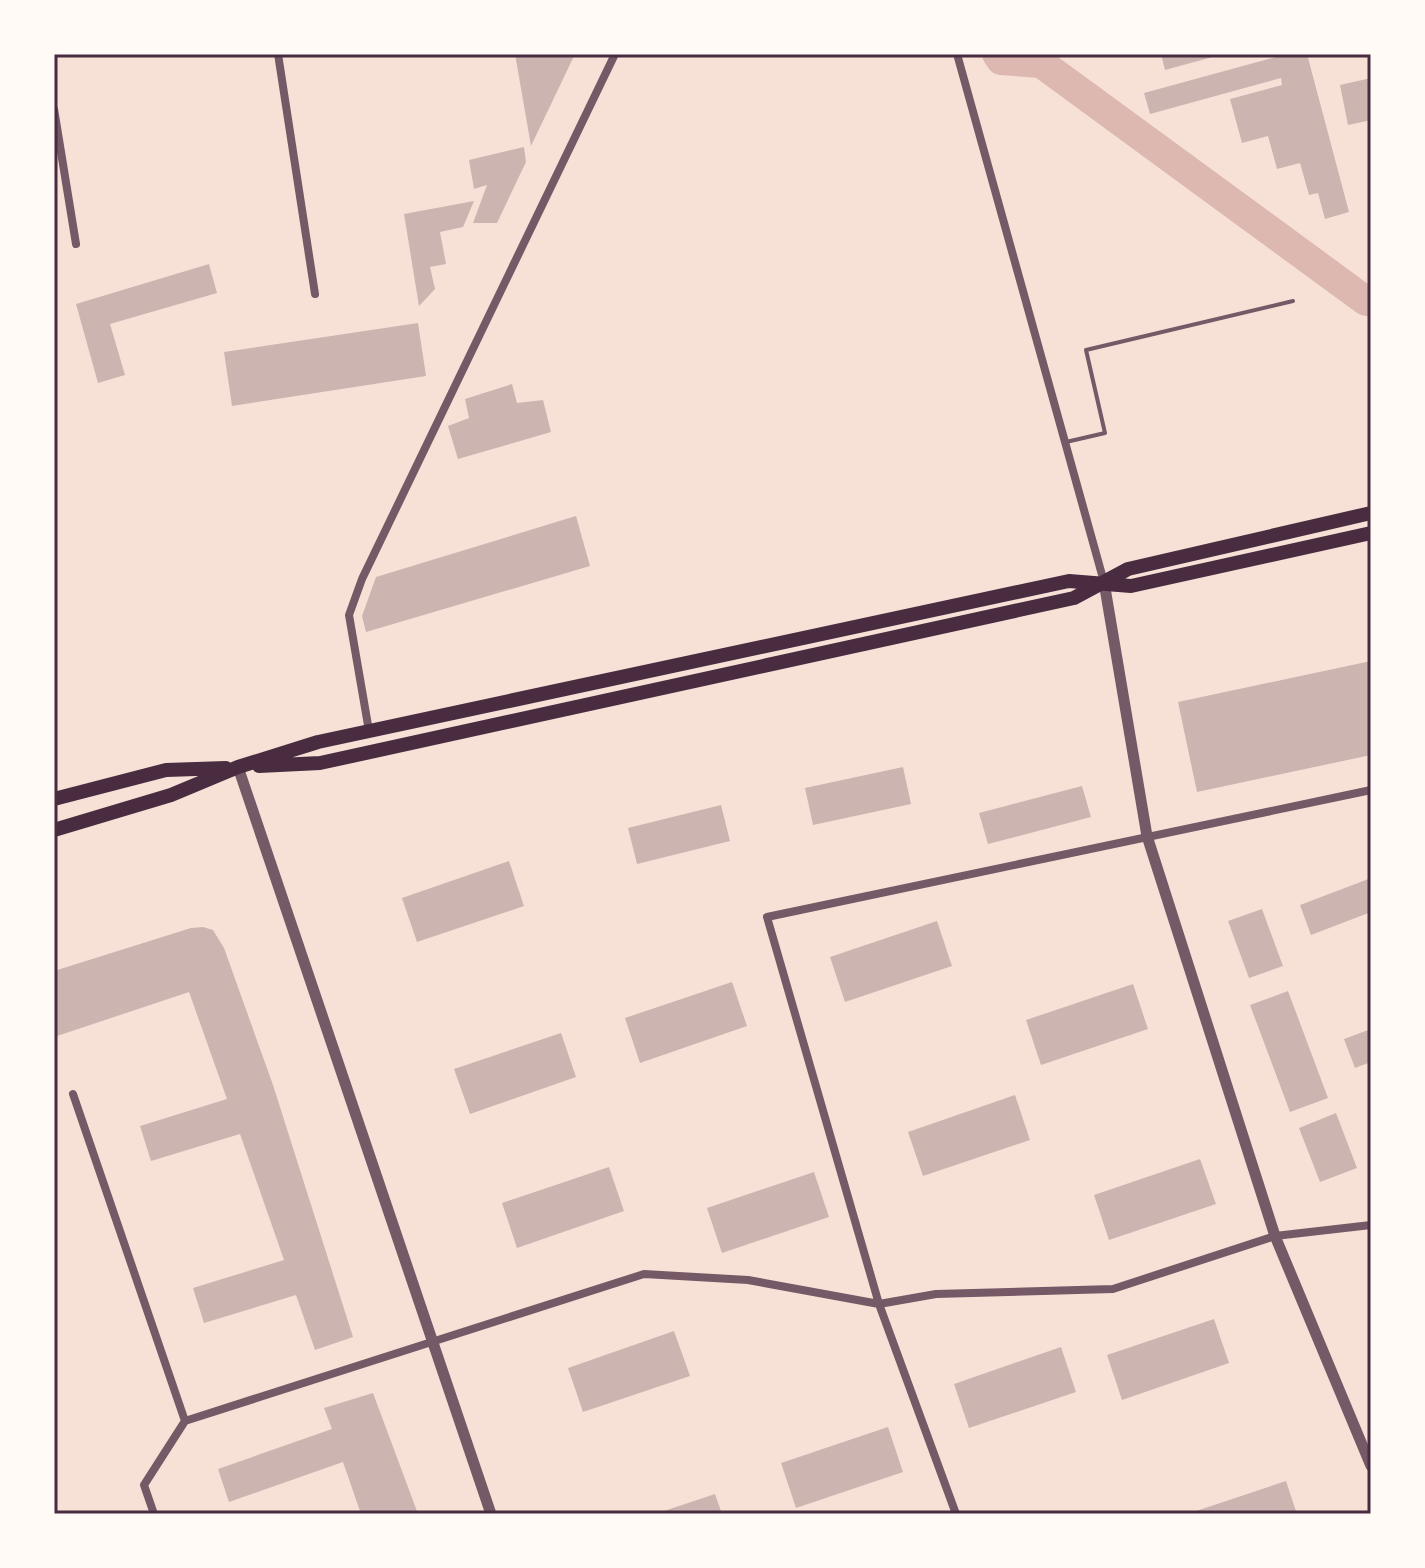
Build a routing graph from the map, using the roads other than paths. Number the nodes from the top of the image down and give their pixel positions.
1 (278, 54) edge
2 (615, 54) edge
3 (957, 54) edge
4 (54, 109) edge
5 (76, 244) dead end
6 (315, 294) dead end
7 (1293, 301) dead end
8 (1065, 442) junction
9 (1371, 513) edge
10 (1371, 533) edge
11 (1104, 582) junction
12 (369, 732) junction
13 (238, 767) junction
14 (1371, 790) edge
15 (54, 799) edge
16 (54, 830) edge
17 (1147, 836) junction
18 (73, 1094) dead end
19 (1371, 1225) edge
20 (1275, 1236) junction
21 (879, 1304) junction
22 (434, 1343) junction
23 (185, 1421) junction
24 (1371, 1466) edge
25 (154, 1514) edge
26 (491, 1514) edge
27 (956, 1514) edge

1 - 6 street
2 - 12 street
3 - 8 street
4 - 5 street
7 - 8 lane
8 - 11 street
9 - 11 main road
10 - 11 main road
11 - 12 main road
11 - 13 main road
11 - 17 street
12 - 13 main road
13 - 15 main road
13 - 16 main road
13 - 22 street
14 - 17 street
17 - 20 street
17 - 21 street
18 - 23 street
19 - 20 street
20 - 21 street
20 - 24 street
21 - 22 street
21 - 27 street
22 - 23 street
22 - 26 street
23 - 25 street

